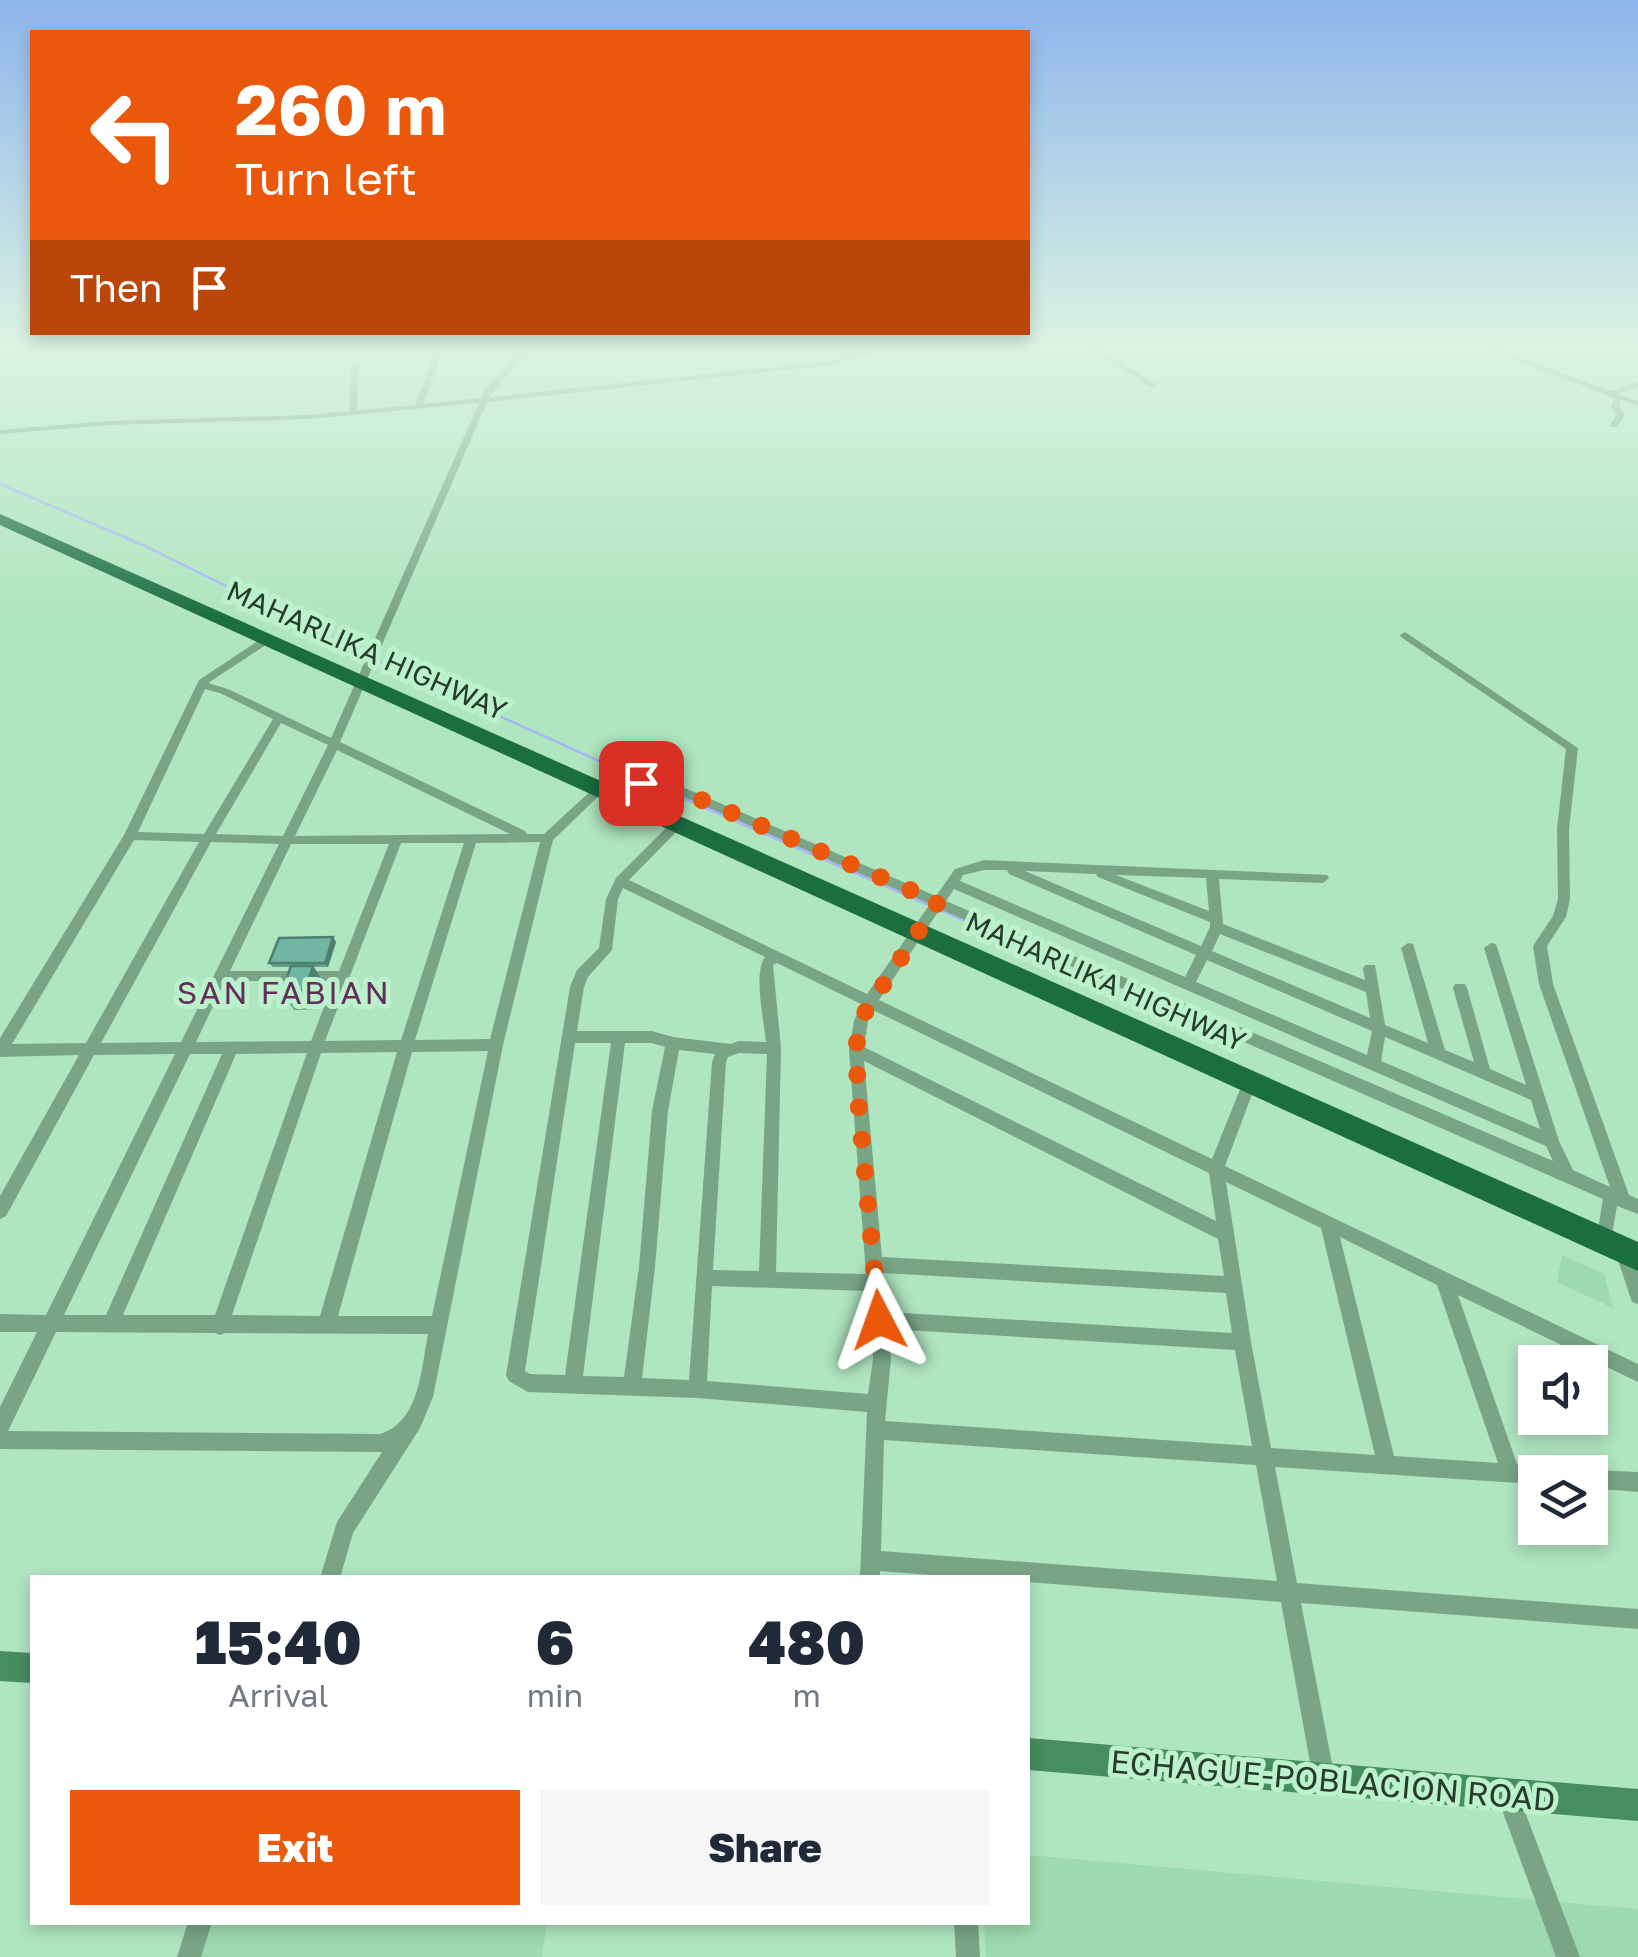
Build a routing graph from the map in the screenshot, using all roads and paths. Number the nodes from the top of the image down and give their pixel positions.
1 (471, 435) edge
2 (0, 519) edge
3 (1405, 635) dead end
4 (266, 641) junction
5 (362, 684) junction
6 (202, 685) junction
7 (279, 718) junction
8 (334, 744) junction
9 (600, 789) junction
10 (624, 800) junction
11 (677, 824) junction
12 (130, 836) junction
13 (472, 837) junction
14 (526, 837) junction
15 (207, 838) junction
16 (397, 838) junction
17 (546, 838) junction
18 (286, 840) junction
19 (1002, 866) junction
20 (1092, 870) junction
21 (1212, 873) junction
22 (1323, 878) dead end
23 (620, 881) junction
24 (952, 883) junction
25 (938, 902) junction
26 (1217, 924) junction
27 (920, 934) junction
28 (1408, 948) dead end
29 (1490, 948) dead end
30 (1203, 955) junction
31 (777, 958) junction
32 (1370, 969) dead end
33 (219, 976) junction
34 (344, 976) junction
35 (1188, 984) junction
36 (1460, 988) dead end
37 (1373, 989) junction
38 (868, 1004) junction
39 (1380, 1030) junction
40 (568, 1037) junction
41 (619, 1037) junction
42 (673, 1043) junction
43 (317, 1044) junction
44 (496, 1045) junction
45 (406, 1046) junction
46 (232, 1047) junction
47 (90, 1048) junction
48 (183, 1048) junction
49 (774, 1048) junction
50 (728, 1049) junction
51 (1, 1050) edge
52 (856, 1050) junction
53 (1439, 1054) junction
54 (1373, 1064) junction
55 (1484, 1073) junction
56 (1250, 1081) junction
57 (1537, 1096) junction
58 (1550, 1142) junction
59 (1216, 1168) junction
60 (1566, 1176) junction
61 (1624, 1201) edge
62 (0, 1211) edge
63 (1328, 1222) junction
64 (1226, 1234) junction
65 (1622, 1249) edge
66 (876, 1274) junction
67 (705, 1278) junction
68 (1444, 1278) junction
69 (768, 1280) junction
70 (1234, 1285) junction
71 (1638, 1296) edge
72 (879, 1320) junction
73 (0, 1322) edge
74 (51, 1323) junction
75 (436, 1325) junction
76 (110, 1326) junction
77 (220, 1326) junction
78 (326, 1326) junction
79 (1242, 1342) junction
80 (1638, 1373) edge
81 (573, 1385) junction
82 (632, 1386) junction
83 (697, 1389) junction
84 (876, 1404) junction
85 (0, 1427) edge
86 (876, 1430) junction
87 (404, 1435) junction
88 (0, 1440) edge
89 (1264, 1454) junction
90 (1387, 1466) junction
91 (1511, 1474) junction
92 (1518, 1475) edge
93 (1608, 1480) edge
94 (1638, 1482) edge
95 (870, 1569) edge
96 (331, 1575) edge
97 (985, 1575) edge
98 (1030, 1577) edge
99 (1290, 1591) junction
100 (1638, 1619) edge
101 (1030, 1754) edge
102 (1324, 1779) junction
103 (1508, 1796) junction
104 (1638, 1805) edge
105 (199, 1925) edge
106 (966, 1925) edge
107 (188, 1957) edge
108 (968, 1957) edge
109 (1568, 1957) edge

1 - 5 street
2 - 4 highway, MAHARLIKA HIGHWAY
3 - 61 street
4 - 5 highway, MAHARLIKA HIGHWAY
4 - 6 street
5 - 8 street
5 - 9 highway, MAHARLIKA HIGHWAY
6 - 7 street
6 - 12 street
7 - 8 street
7 - 15 street
8 - 14 street
8 - 18 street
9 - 10 highway, MAHARLIKA HIGHWAY
9 - 17 street
10 - 11 highway, MAHARLIKA HIGHWAY
10 - 25 street
11 - 23 street
11 - 27 highway, MAHARLIKA HIGHWAY
12 - 15 street
12 - 51 street
13 - 14 street
13 - 16 street
13 - 45 street
14 - 17 street
15 - 18 street
15 - 47 street
16 - 18 street
16 - 34 street
17 - 44 street
18 - 33 street
19 - 20 street
19 - 24 street
19 - 30 street
20 - 21 street
20 - 26 street
21 - 22 street
21 - 26 street
23 - 31 street
23 - 40 street
24 - 25 street
24 - 35 street
25 - 27 street
25 - 60 street
26 - 30 street
26 - 37 street
27 - 38 street
27 - 56 highway, MAHARLIKA HIGHWAY
28 - 53 street
29 - 57 street
30 - 35 street
30 - 39 street
31 - 38 street
31 - 49 street
32 - 37 street
33 - 34 street
33 - 48 street
34 - 43 street
35 - 54 street
36 - 55 street
37 - 39 street
38 - 52 street
38 - 59 street
39 - 53 street
39 - 54 street
40 - 41 street
40 - 81 street
41 - 42 street
41 - 81 street
42 - 50 street
42 - 82 street
43 - 45 street
43 - 46 street
43 - 77 street
44 - 45 street
44 - 75 street
45 - 78 street
46 - 48 street
46 - 76 street
47 - 48 street
47 - 51 street
47 - 62 street
48 - 74 street
49 - 50 street
49 - 69 street
50 - 67 street
52 - 64 street
52 - 66 street
53 - 55 street
54 - 58 street
55 - 57 street
56 - 59 street
56 - 65 highway, MAHARLIKA HIGHWAY
57 - 58 street
58 - 60 street
59 - 63 street
59 - 64 street
60 - 61 street
61 - 65 street
63 - 68 street
63 - 90 street
64 - 70 street
65 - 71 street
66 - 69 street
66 - 70 street
66 - 72 street
67 - 69 street
67 - 83 street
68 - 80 street
68 - 91 street
70 - 79 street
72 - 79 street
72 - 84 street
73 - 74 street
74 - 76 street
74 - 85 street
75 - 78 street
75 - 87 street
76 - 77 street
77 - 78 street
79 - 89 street
81 - 82 street
82 - 83 street
83 - 84 street
84 - 86 street
86 - 89 street
86 - 95 street
87 - 88 street
87 - 96 street
89 - 90 street
89 - 99 street
90 - 91 street
91 - 92 street
93 - 94 street
95 - 97 street
98 - 99 street
99 - 100 street
99 - 102 street
101 - 102 main road, ECHAGUE-POBLACION ROAD
102 - 103 main road, ECHAGUE-POBLACION ROAD
103 - 104 main road, ECHAGUE-POBLACION ROAD
103 - 109 street
105 - 107 street
106 - 108 street

